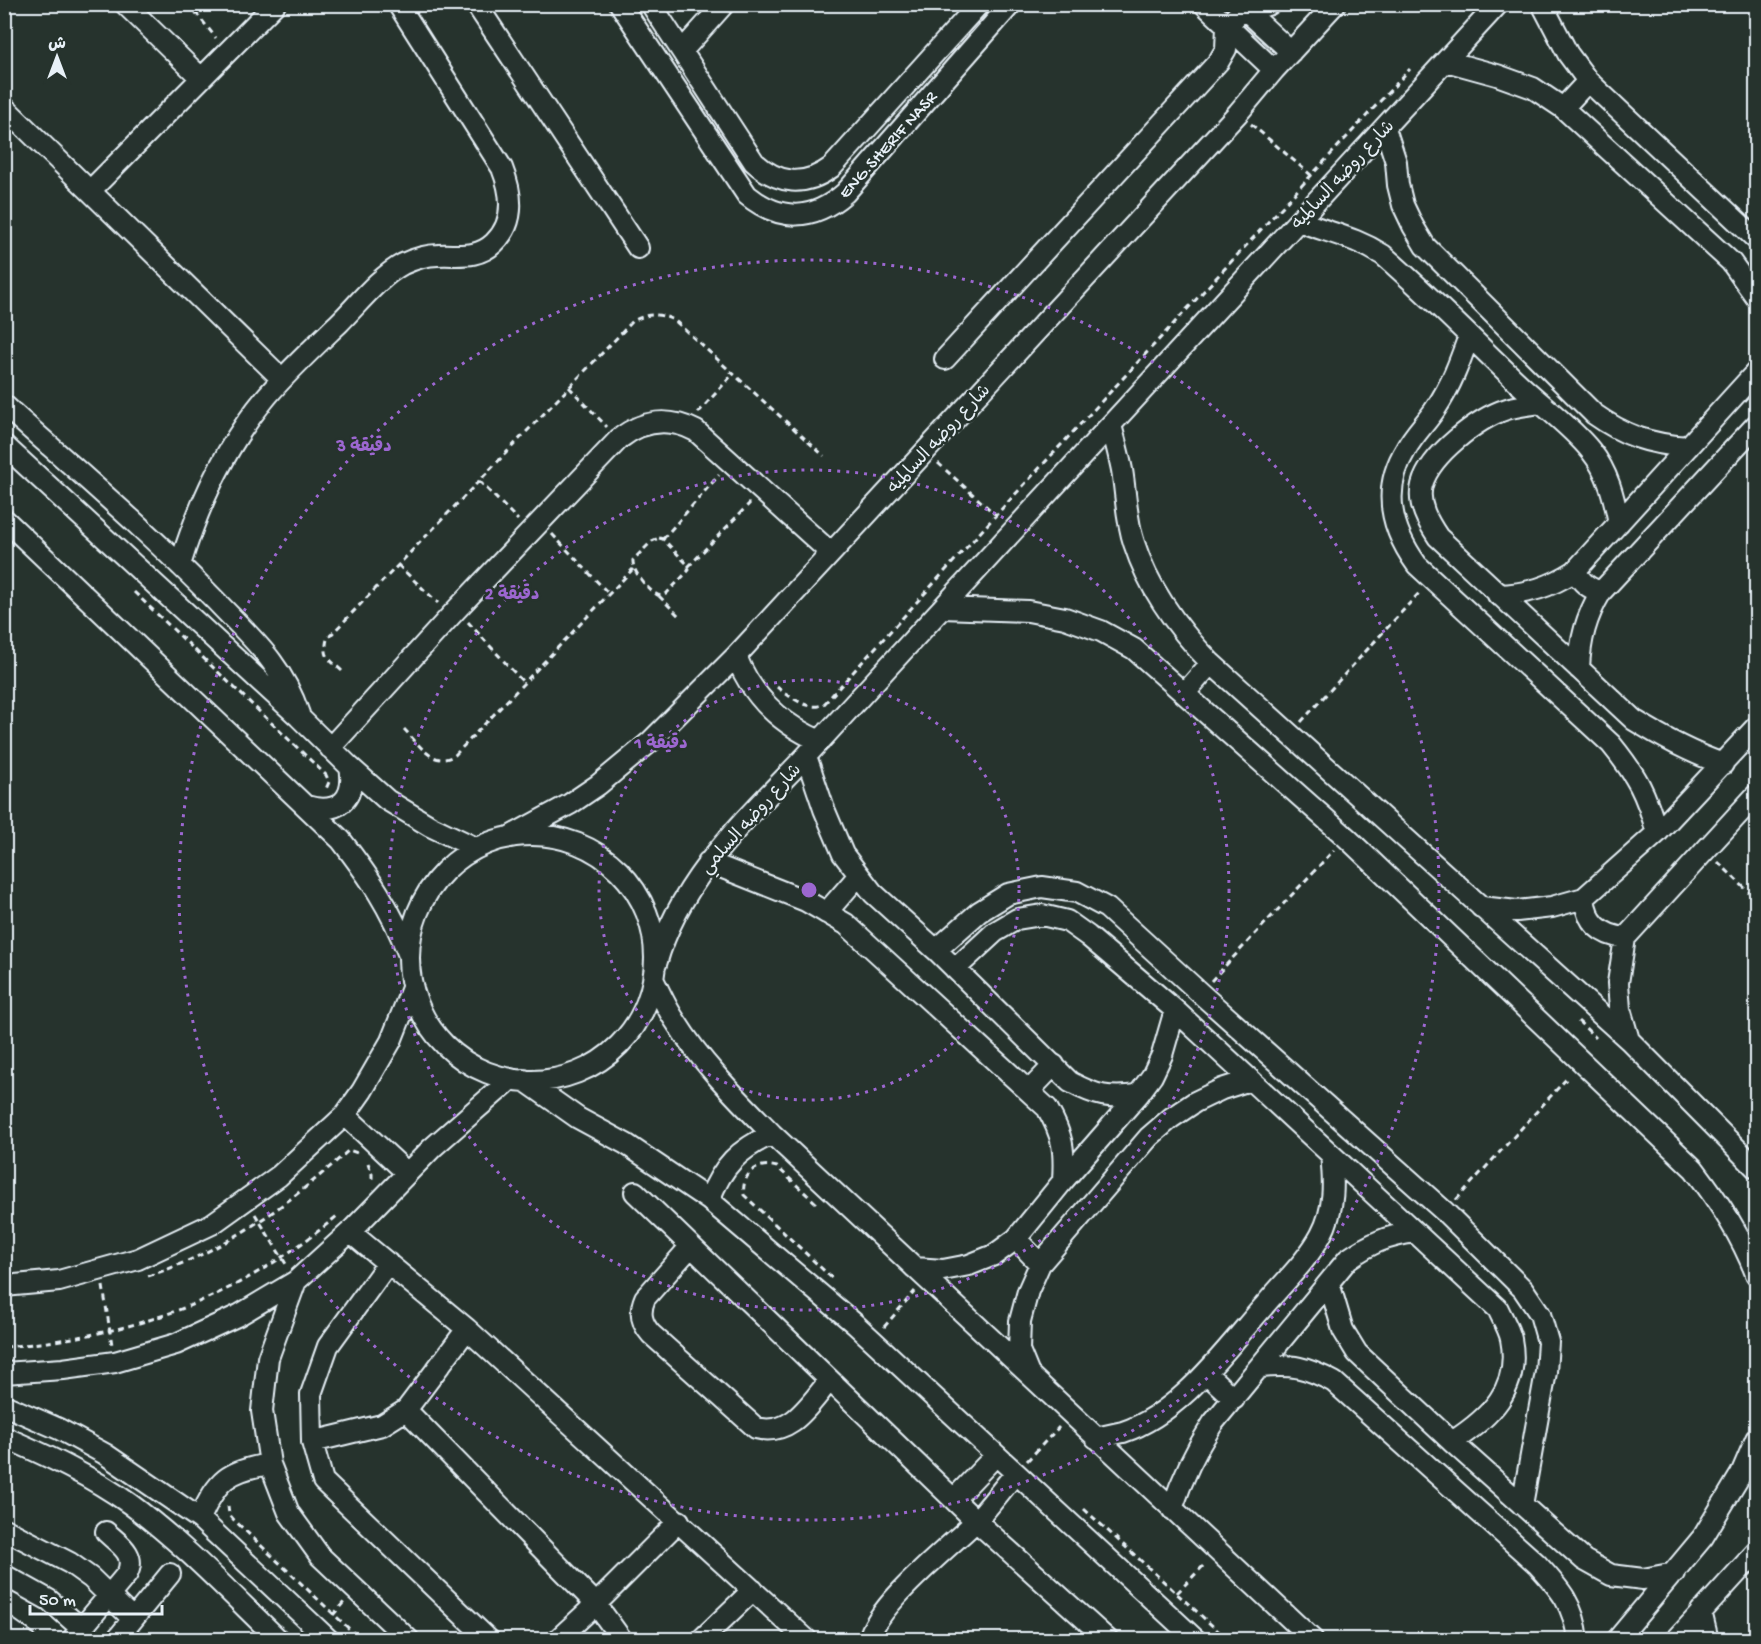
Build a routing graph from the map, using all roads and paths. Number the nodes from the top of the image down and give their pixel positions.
1 (189, 4) edge
2 (275, 4) edge
3 (398, 4) edge
4 (476, 4) edge
5 (620, 4) edge
6 (651, 4) edge
7 (724, 4) edge
8 (979, 4) edge
9 (1011, 4) edge
10 (1204, 4) edge
11 (1270, 4) edge
12 (1335, 4) edge
13 (1497, 4) edge
14 (1542, 4) edge
15 (1242, 6) edge
16 (131, 7) edge
17 (1227, 26) junction
18 (682, 51) junction
19 (228, 52) junction
20 (1291, 52) junction
21 (1446, 61) junction
22 (1415, 64) dead end
23 (1274, 70) junction
24 (201, 78) junction
25 (1588, 81) junction
26 (4, 108) edge
27 (1563, 108) junction
28 (1238, 112) junction
29 (1385, 128) junction
30 (1311, 176) junction
31 (1328, 190) junction
32 (90, 191) junction
33 (1299, 221) junction
34 (1756, 239) edge
35 (638, 248) dead end
36 (1756, 297) edge
37 (1469, 336) junction
38 (945, 359) dead end
39 (1756, 372) edge
40 (733, 374) junction
41 (282, 379) junction
42 (569, 387) junction
43 (1539, 403) junction
44 (4, 405) edge
45 (1594, 414) junction
46 (1111, 425) junction
47 (1756, 425) edge
48 (686, 426) junction
49 (1574, 433) junction
50 (619, 439) junction
51 (4, 445) edge
52 (1688, 447) junction
53 (926, 452) junction
54 (824, 456) dead end
55 (731, 462) junction
56 (479, 481) junction
57 (762, 491) junction
58 (996, 515) junction
59 (4, 519) edge
60 (1619, 523) junction
61 (536, 527) junction
62 (663, 539) junction
63 (831, 553) junction
64 (180, 565) junction
65 (398, 565) junction
66 (688, 567) junction
67 (633, 569) junction
68 (1575, 571) junction
69 (1432, 579) junction
70 (126, 585) dead end
71 (1601, 592) junction
72 (609, 594) junction
73 (1498, 595) junction
74 (659, 596) junction
75 (942, 608) junction
76 (454, 613) junction
77 (681, 618) dead end
78 (736, 656) junction
79 (1211, 663) junction
80 (1579, 669) junction
81 (342, 671) dead end
82 (524, 683) junction
83 (775, 685) dead end
84 (1185, 693) junction
85 (299, 717) junction
86 (1634, 720) junction
87 (1756, 727) edge
88 (404, 729) dead end
89 (1290, 734) junction
90 (820, 741) junction
91 (1611, 744) junction
92 (330, 748) junction
93 (806, 756) junction
94 (1723, 764) junction
95 (350, 767) junction
96 (321, 792) dead end
97 (1756, 795) edge
98 (306, 806) junction
99 (1657, 833) junction
100 (511, 836) junction
101 (1346, 837) junction
102 (476, 848) junction
103 (1706, 850) junction
104 (708, 862) junction
105 (859, 874) junction
106 (1584, 897) junction
107 (1756, 899) edge
108 (1481, 907) junction
109 (826, 913) junction
110 (1625, 938) junction
111 (936, 950) junction
112 (409, 956) junction
113 (955, 969) junction
114 (655, 972) junction
115 (412, 988) junction
116 (1200, 993) junction
117 (1175, 1010) junction
118 (1610, 1024) junction
119 (1629, 1040) junction
120 (1580, 1059) junction
121 (1054, 1065) junction
122 (517, 1079) junction
123 (1250, 1080) junction
124 (1030, 1090) junction
125 (1138, 1095) junction
126 (345, 1115) junction
127 (772, 1134) junction
128 (1331, 1155) junction
129 (362, 1156) dead end
130 (367, 1161) dead end
131 (777, 1167) dead end
132 (1756, 1168) edge
133 (406, 1172) junction
134 (1063, 1180) junction
135 (371, 1187) dead end
136 (635, 1192) dead end
137 (247, 1199) junction
138 (709, 1200) junction
139 (343, 1212) dead end
140 (1445, 1212) junction
141 (260, 1222) junction
142 (350, 1232) junction
143 (1415, 1232) junction
144 (1016, 1239) junction
145 (691, 1246) junction
146 (898, 1252) junction
147 (1306, 1256) junction
148 (282, 1258) junction
149 (388, 1263) junction
150 (1040, 1264) junction
151 (1756, 1274) edge
152 (926, 1278) junction
153 (102, 1279) junction
154 (139, 1279) dead end
155 (835, 1280) dead end
156 (1330, 1280) junction
157 (296, 1281) junction
158 (4, 1286) edge
159 (112, 1286) dead end
160 (94, 1290) dead end
161 (467, 1329) junction
162 (110, 1331) junction
163 (873, 1340) junction
164 (4, 1347) edge
165 (115, 1362) junction
166 (1261, 1366) junction
167 (4, 1373) edge
168 (1206, 1373) junction
169 (1029, 1375) junction
170 (830, 1380) junction
171 (1234, 1399) junction
172 (4, 1406) edge
173 (406, 1410) junction
174 (1071, 1414) junction
175 (4, 1437) edge
176 (1096, 1438) junction
177 (1756, 1440) edge
178 (312, 1442) junction
179 (1452, 1442) junction
180 (996, 1455) junction
181 (270, 1464) junction
182 (1016, 1473) junction
183 (230, 1498) dead end
184 (954, 1499) junction
185 (1522, 1505) junction
186 (1081, 1506) dead end
187 (1172, 1509) junction
188 (200, 1519) junction
189 (679, 1521) junction
190 (976, 1521) junction
191 (4, 1529) edge
192 (106, 1532) dead end
193 (1217, 1551) junction
194 (1756, 1552) edge
195 (1675, 1573) junction
196 (170, 1574) dead end
197 (4, 1575) edge
198 (356, 1590) junction
199 (753, 1590) junction
200 (1177, 1593) junction
201 (109, 1595) junction
202 (596, 1604) junction
203 (1162, 1608) junction
204 (1701, 1611) junction
205 (333, 1614) junction
206 (133, 1619) junction
207 (4, 1626) edge
208 (77, 1634) edge
209 (324, 1635) edge
210 (24, 1640) edge
211 (116, 1640) edge
212 (279, 1640) edge
213 (361, 1640) edge
214 (409, 1640) edge
215 (489, 1640) edge
216 (557, 1640) edge
217 (622, 1640) edge
218 (701, 1640) edge
219 (807, 1640) edge
220 (869, 1640) edge
221 (1108, 1640) edge
222 (1196, 1640) edge
223 (1228, 1640) edge
224 (1313, 1640) edge
225 (1578, 1640) edge
226 (1617, 1640) edge
227 (1676, 1640) edge
228 (1708, 1640) edge

1 - 19 path
2 - 19 street
3 - 41 street
4 - 35 street
5 - 9 street, ENG.SHERIF NASR
6 - 18 street
7 - 18 street
8 - 18 street
10 - 17 street
11 - 15 street
12 - 20 street, شارع روضه السالميه
13 - 21 street, شارع روضه السالميه
14 - 25 street
15 - 17 street
15 - 20 street
16 - 24 street
17 - 23 street
17 - 38 street
19 - 24 street
20 - 23 street, شارع روضه السالميه
21 - 27 street
21 - 29 street, شارع روضه السالميه
22 - 30 path
23 - 28 street, شارع روضه السالميه
24 - 32 street
25 - 27 street
25 - 34 street
26 - 32 street
27 - 36 street
28 - 30 path
28 - 53 street, شارع روضه السالميه
29 - 31 street, شارع روضه السالميه
29 - 45 street
30 - 31 path
30 - 58 path
31 - 33 street, شارع روضه السالميه
32 - 41 street
33 - 37 street
33 - 46 street, شارع روضه السالميه
37 - 43 street
37 - 69 street
39 - 52 street
40 - 42 path
40 - 48 path
40 - 54 path
41 - 64 street
42 - 50 path
42 - 56 path
43 - 49 street
43 - 73 street
44 - 64 street
45 - 49 street
45 - 52 street
46 - 75 street, شارع روضه السالميه
46 - 79 street
47 - 71 street
48 - 50 street
48 - 55 street
49 - 60 street
50 - 61 street
51 - 85 street
52 - 60 street
53 - 58 path
53 - 63 street, شارع روضه السالميه
55 - 57 street
55 - 62 path
56 - 61 path
56 - 65 path
57 - 63 street
57 - 66 path
58 - 83 path
59 - 98 street
60 - 68 street
61 - 72 path
61 - 76 street
62 - 66 path
62 - 67 path
63 - 78 street, شارع روضه السالميه
64 - 85 street
65 - 76 path
65 - 81 path
66 - 74 path
67 - 72 path
67 - 74 path
68 - 71 street
68 - 73 street
69 - 89 path
69 - 91 street
70 - 96 path
71 - 80 street
72 - 82 path
73 - 80 street
74 - 77 path
75 - 84 street
75 - 90 street, شارع روضه السالميه
76 - 82 path
76 - 92 street
78 - 90 street
78 - 100 street, شارع روضه السالميه
79 - 84 street
79 - 89 street
80 - 86 street
82 - 88 path
84 - 101 street
85 - 92 street
86 - 91 street
86 - 94 street
87 - 94 street
89 - 108 street
90 - 93 street, شارع روضه السلمي
91 - 99 street
92 - 95 street
93 - 104 street, شارع روضه السلمي
93 - 105 street
94 - 99 street
95 - 98 street
95 - 102 street
97 - 103 street
98 - 112 street
99 - 106 street
100 - 102 street
100 - 114 street
101 - 116 path
101 - 120 street
102 - 112 street
103 - 107 path
103 - 110 street
104 - 109 street
104 - 114 street, شارع روضه السلمي
105 - 109 street
105 - 111 street
106 - 108 street
106 - 110 street
108 - 118 street
109 - 124 street
110 - 119 street
111 - 113 street
111 - 116 street
112 - 115 street
113 - 117 street
113 - 121 street
114 - 122 street, شارع روضه السلمي
114 - 127 street
115 - 122 street
115 - 126 street
116 - 140 street
117 - 123 street
117 - 125 street
118 - 119 street
118 - 120 path
119 - 132 street
120 - 140 path
120 - 151 street
121 - 124 street
121 - 125 street
122 - 133 street
122 - 138 street
123 - 128 street
123 - 150 street
124 - 134 street
125 - 134 street
126 - 133 street
126 - 137 street
127 - 138 street
127 - 146 street
128 - 143 street
128 - 147 street
129 - 141 path
130 - 135 path
131 - 155 path
133 - 142 street
134 - 144 street
136 - 145 street
137 - 141 path
137 - 153 street
138 - 163 street
139 - 148 path
140 - 185 street
141 - 148 path
141 - 154 path
142 - 149 street
142 - 157 street
143 - 156 street
143 - 179 street
144 - 146 street
144 - 150 street
145 - 170 street
145 - 170 street
146 - 152 street
147 - 156 street
147 - 168 street
148 - 157 path
148 - 162 path
149 - 161 street
149 - 178 street
150 - 169 street
152 - 163 path
152 - 169 street
153 - 158 street
153 - 159 path
153 - 160 path
153 - 162 path
156 - 166 street
156 - 179 street
157 - 165 street
157 - 181 street
161 - 173 street
161 - 189 street
162 - 164 path
162 - 165 path
163 - 180 street
165 - 167 street
166 - 171 street
166 - 225 street
168 - 171 street
168 - 176 street
169 - 174 street
170 - 184 street
171 - 187 street
172 - 188 street
173 - 178 street
173 - 202 street
174 - 176 street
174 - 182 path
175 - 212 street
176 - 187 street
177 - 195 street
178 - 215 street
179 - 185 street
180 - 182 street
180 - 184 street
181 - 188 street
181 - 198 street
182 - 190 street
182 - 203 street
183 - 205 path
184 - 190 street
185 - 195 street
186 - 200 path
187 - 193 street
188 - 209 street
189 - 199 street
189 - 202 street
190 - 220 street
190 - 221 street
191 - 201 street
192 - 201 street
193 - 200 path
193 - 224 street
194 - 204 street
195 - 226 street
196 - 206 street
197 - 208 street
198 - 205 path
198 - 214 street
199 - 218 street
199 - 219 street
200 - 203 path
200 - 223 path
201 - 206 street
201 - 208 street
202 - 216 street
202 - 217 street
203 - 222 street
204 - 227 street
204 - 228 street
205 - 209 path
205 - 213 path
206 - 211 street
207 - 210 street

